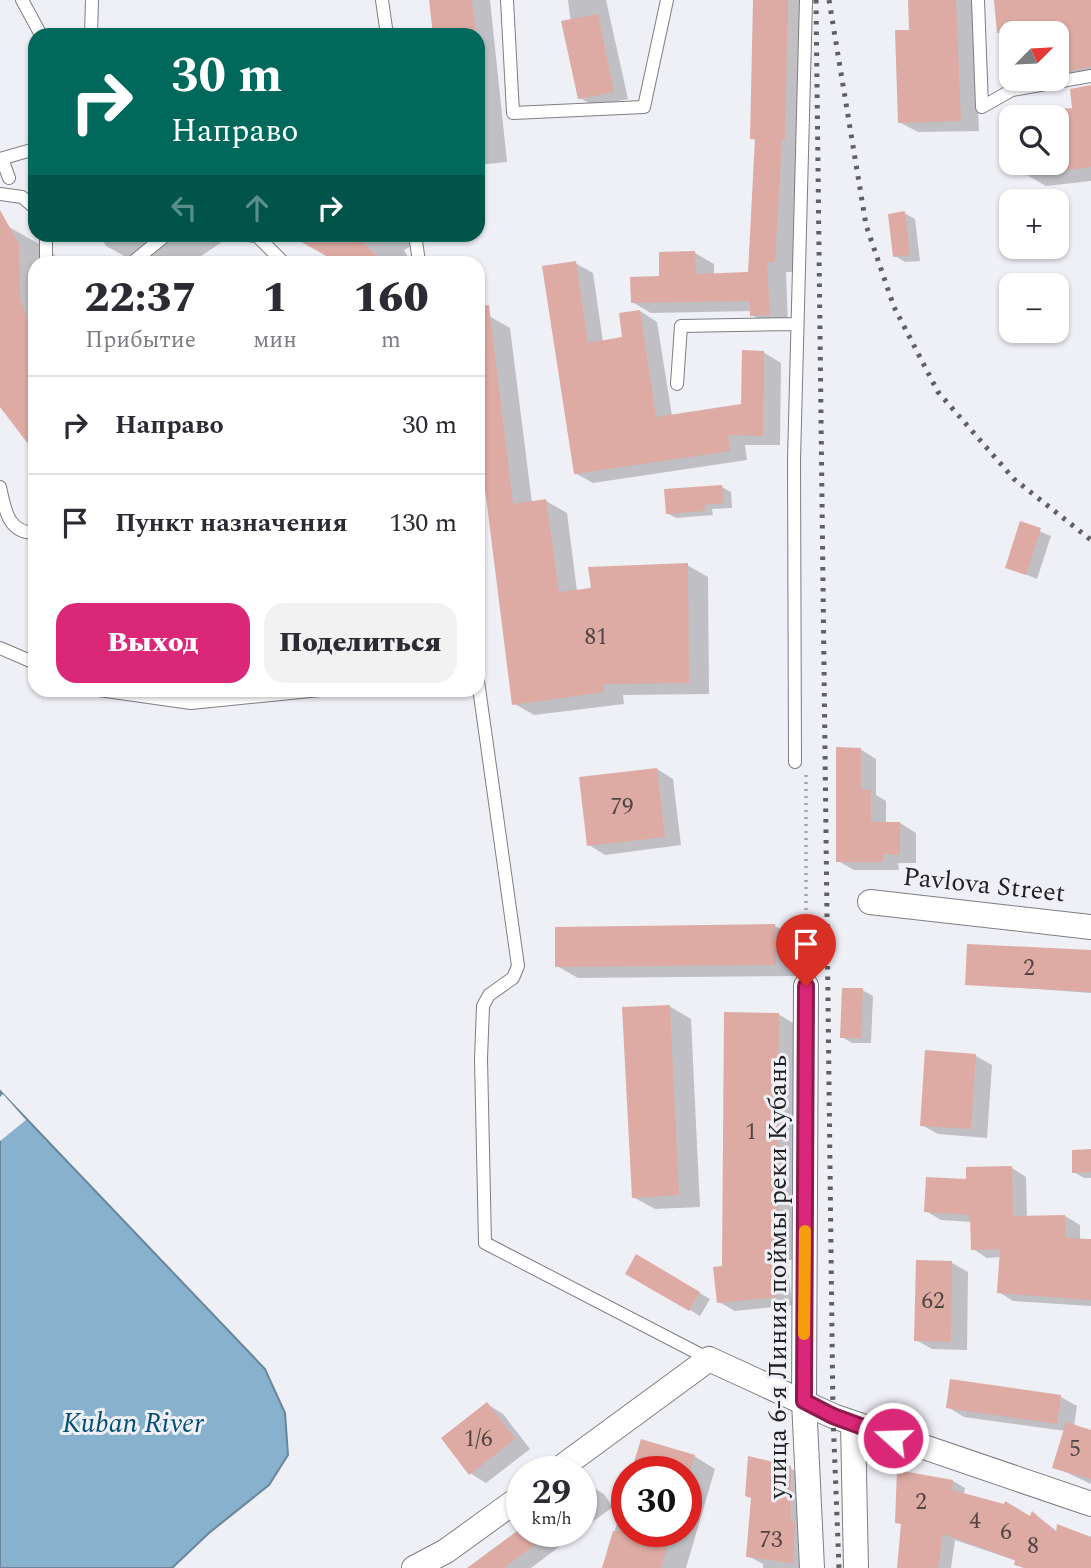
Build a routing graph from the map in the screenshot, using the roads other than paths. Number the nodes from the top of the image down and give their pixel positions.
1 (22, 0) edge
2 (92, 0) edge
3 (382, 0) edge
4 (507, 0) edge
5 (667, 0) edge
6 (806, 0) edge
7 (978, 0) edge
8 (37, 28) edge
9 (91, 28) edge
10 (386, 28) edge
11 (1091, 76) edge
12 (28, 151) edge
13 (1, 159) edge
14 (9, 177) dead end
15 (0, 194) edge
16 (28, 202) edge
17 (157, 242) edge
18 (263, 242) edge
19 (140, 256) edge
20 (277, 256) edge
21 (797, 324) junction
22 (677, 384) dead end
23 (0, 487) edge
24 (28, 533) edge
25 (0, 648) edge
26 (28, 660) edge
27 (145, 697) edge
28 (256, 697) edge
29 (480, 697) edge
30 (795, 762) road end
31 (870, 902) dead end
32 (1091, 927) edge
33 (806, 986) road end
34 (709, 1359) junction
35 (804, 1401) junction
36 (853, 1424) junction
37 (577, 1456) edge
38 (1091, 1504) edge
39 (506, 1508) edge
40 (414, 1568) edge
41 (812, 1568) edge
42 (856, 1568) edge

1 - 8 lane
2 - 9 lane
3 - 10 lane
4 - 5 lane
6 - 21 lane
7 - 11 lane
12 - 13 lane
13 - 14 lane
15 - 16 lane
17 - 19 lane
18 - 20 lane
21 - 22 lane
21 - 30 lane
23 - 24 lane
25 - 26 lane
27 - 28 lane
29 - 34 lane
31 - 32 street, Pavlova Street
33 - 35 street, улица 6-я Линия поймы реки Кубань
34 - 35 street
34 - 37 street
35 - 36 street
35 - 41 street, улица 6-я Линия поймы реки Кубань
36 - 38 street
36 - 42 street
39 - 40 street

